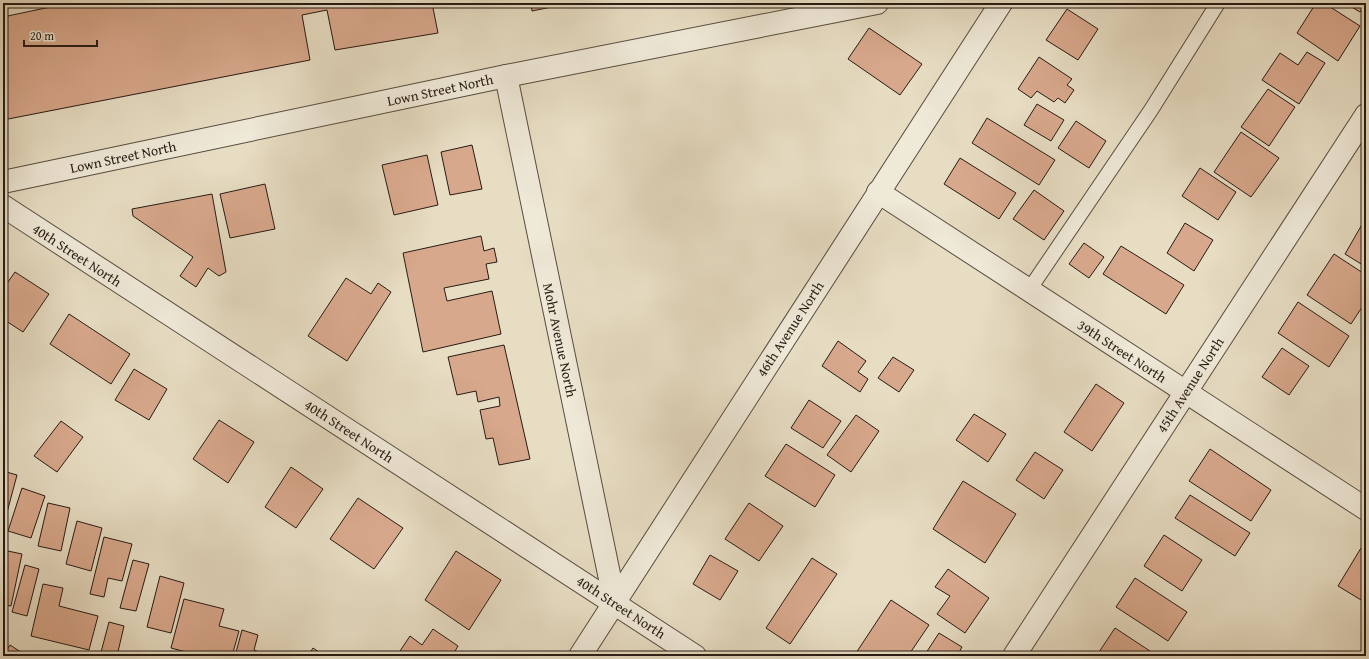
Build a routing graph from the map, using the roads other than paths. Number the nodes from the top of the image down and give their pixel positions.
1 (877, 3) edge
2 (1000, 3) edge
3 (1218, 3) edge
4 (506, 76) junction
5 (1366, 115) edge
6 (3, 182) edge
7 (878, 192) junction
8 (3, 206) edge
9 (1029, 290) junction
10 (1185, 392) junction
11 (1366, 509) edge
12 (614, 603) junction
13 (580, 656) edge
14 (695, 656) edge
15 (1014, 656) edge

1 - 4 street, Lown Street North
2 - 7 street, 46th Avenue North
3 - 9 lane
4 - 6 street, Lown Street North
4 - 12 street, Mohr Avenue North
5 - 10 street, 45th Avenue North
7 - 9 street, 39th Street North
7 - 12 street, 46th Avenue North
8 - 12 street, 40th Street North
9 - 10 street, 39th Street North
10 - 11 street, 39th Street North
10 - 15 street, 45th Avenue North
12 - 13 street, 46th Avenue North
12 - 14 street, 40th Street North

